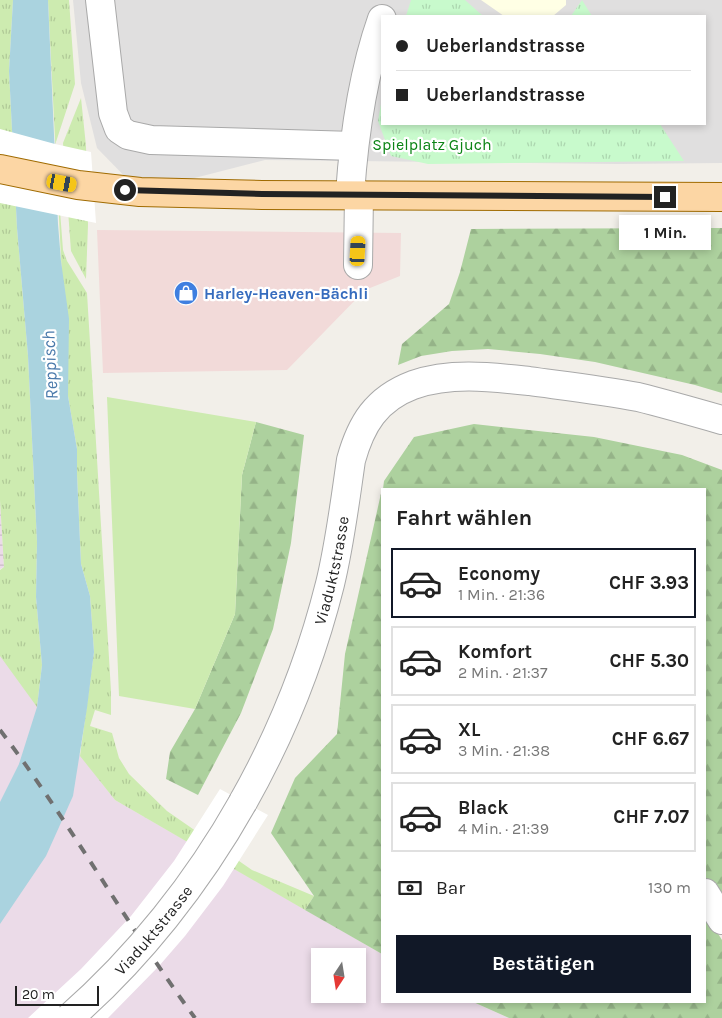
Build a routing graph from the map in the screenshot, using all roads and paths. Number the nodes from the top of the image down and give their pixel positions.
1 (100, 0) edge
2 (390, 0) edge
3 (384, 15) edge
4 (381, 25) edge
5 (354, 146) junction
6 (0, 169) edge
7 (354, 194) junction
8 (722, 197) edge
9 (358, 264) dead end
10 (722, 420) edge
11 (706, 895) edge
12 (722, 920) edge
13 (69, 1018) edge

1 - 5 street
2 - 3 street
4 - 5 street
5 - 7 street
6 - 7 main road
7 - 8 main road
7 - 9 street
10 - 13 street, Viaduktstrasse, bridge
11 - 12 street

